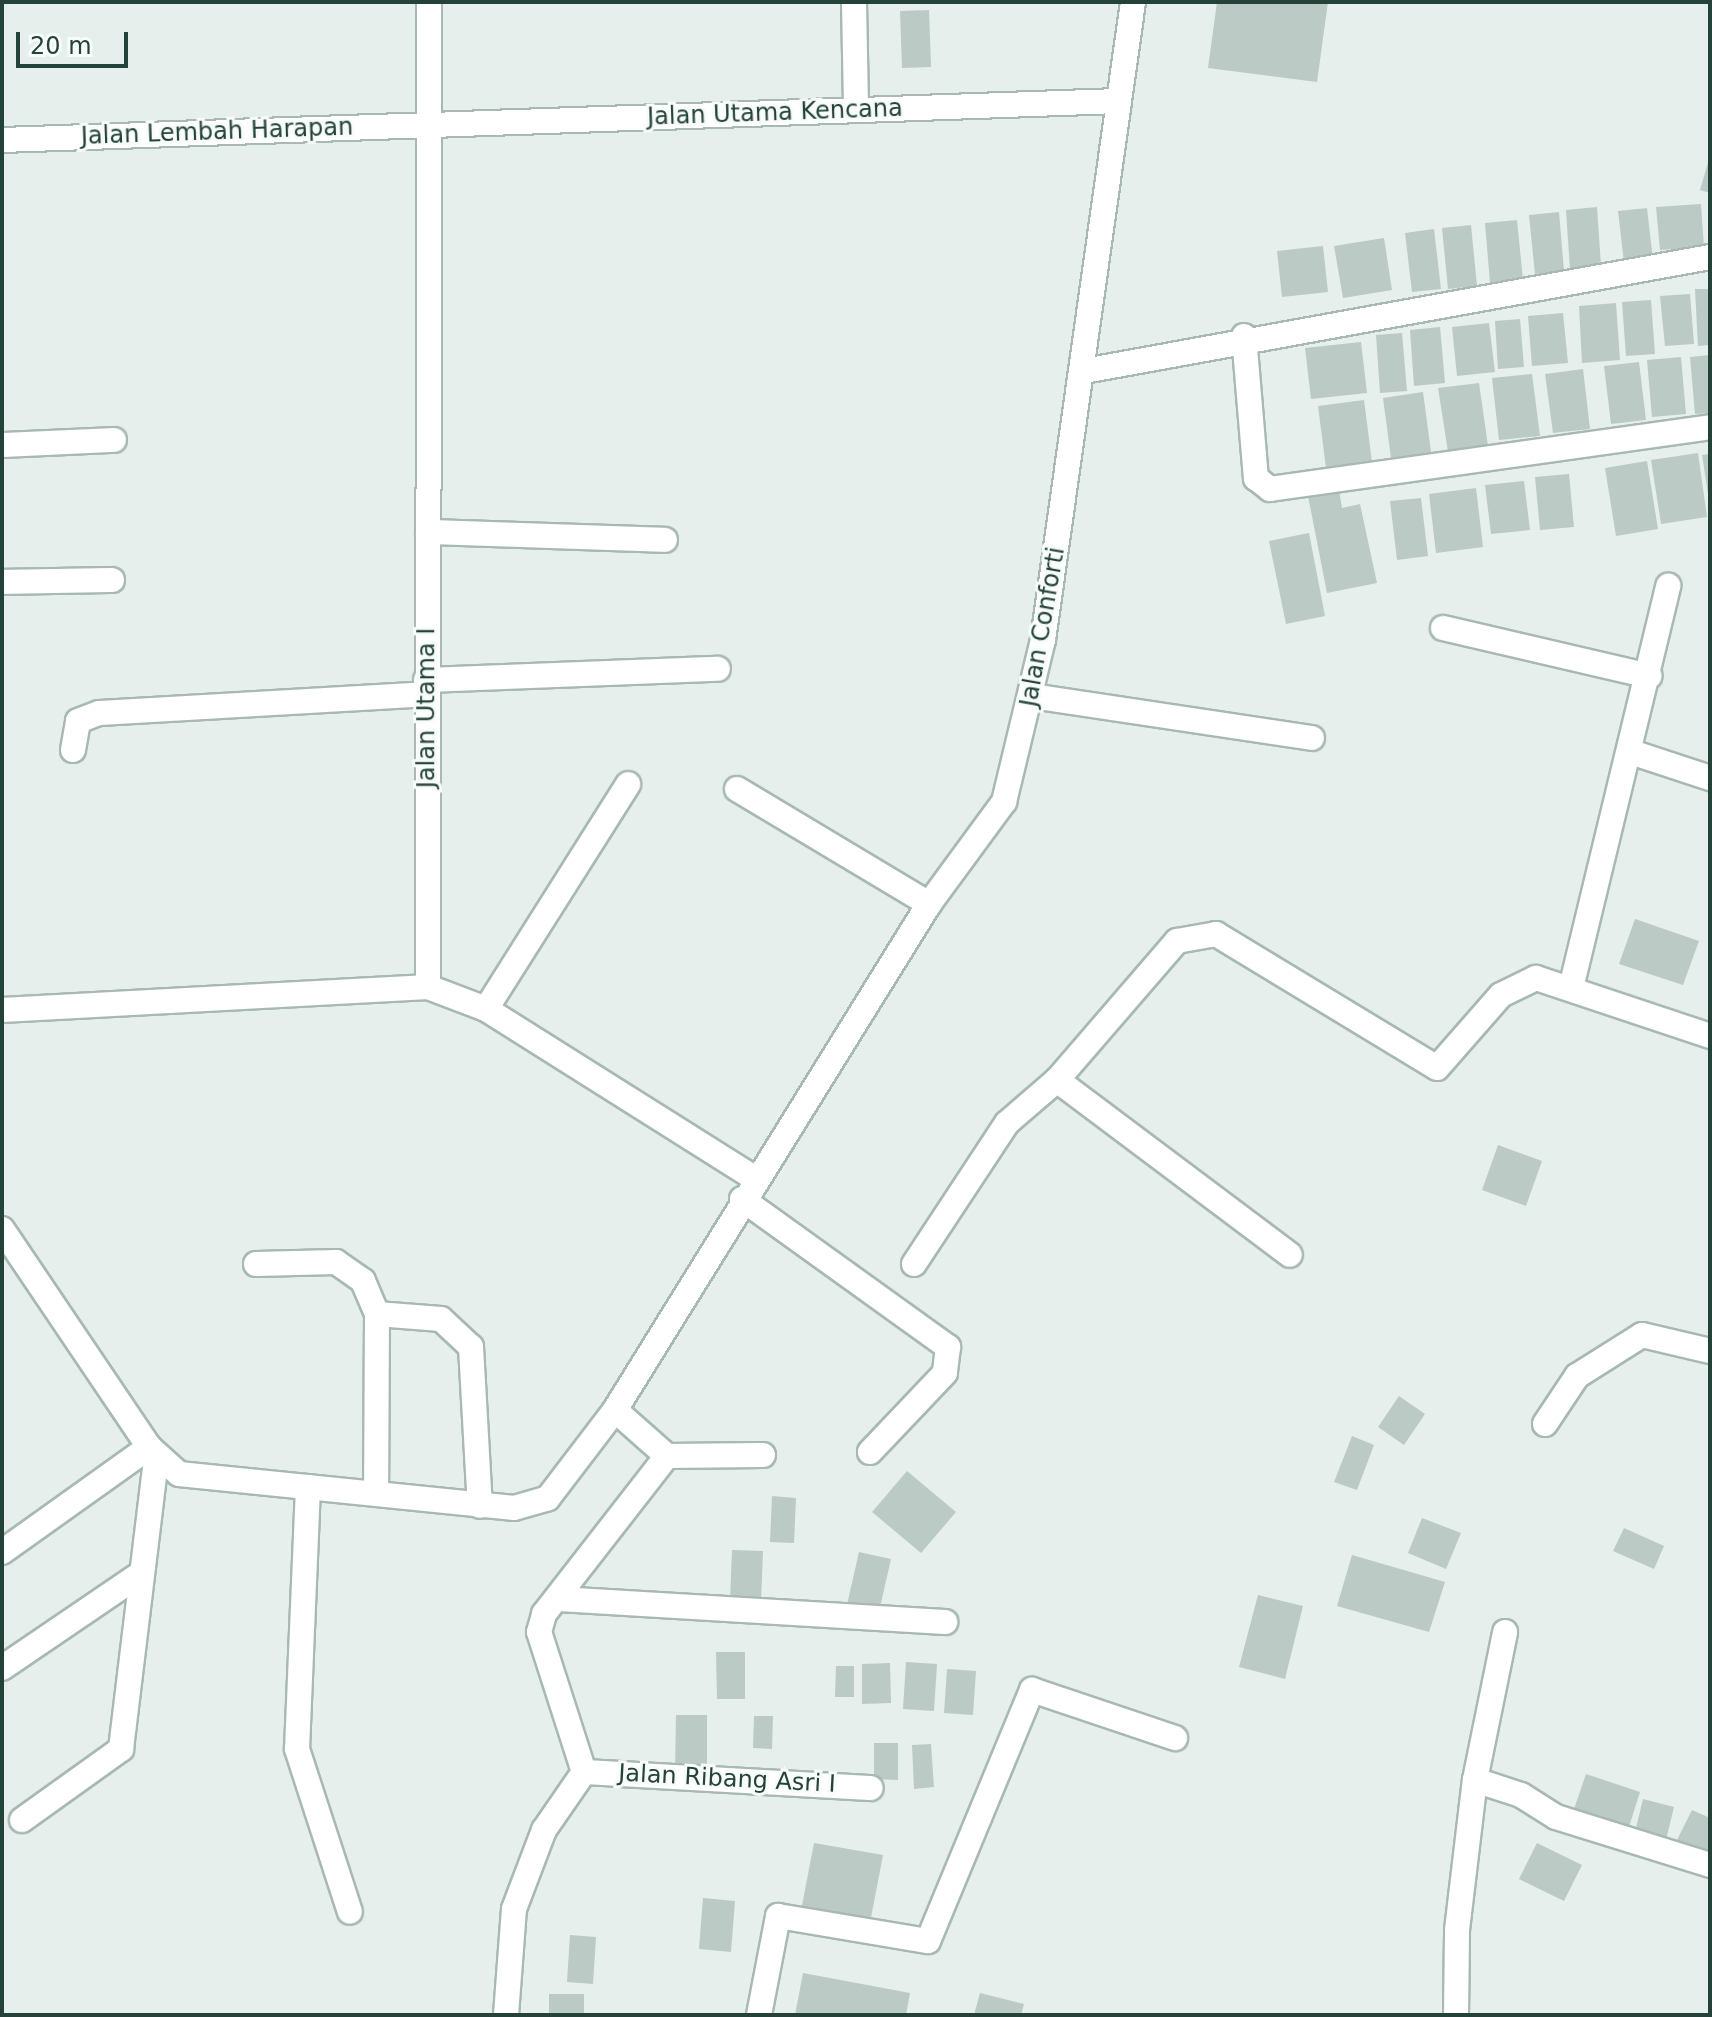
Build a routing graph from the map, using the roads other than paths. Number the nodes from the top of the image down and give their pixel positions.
1 (429, 2) edge
2 (854, 2) edge
3 (1133, 2) edge
4 (1119, 101) junction
5 (856, 110) junction
6 (424, 125) junction
7 (2, 140) edge
8 (1710, 257) edge
9 (1244, 336) junction
10 (1084, 371) junction
11 (1710, 427) edge
12 (114, 440) dead end
13 (2, 445) edge
14 (428, 532) junction
15 (665, 540) dead end
16 (112, 580) dead end
17 (2, 582) edge
18 (1668, 586) dead end
19 (1443, 628) dead end
20 (718, 669) dead end
21 (1650, 676) junction
22 (426, 687) junction
23 (1031, 696) junction
24 (1312, 738) dead end
25 (73, 750) dead end
26 (1634, 753) junction
27 (1710, 778) edge
28 (628, 784) dead end
29 (737, 789) dead end
30 (929, 904) junction
31 (428, 987) junction
32 (1571, 988) junction
33 (486, 1009) junction
34 (2, 1010) edge
35 (1710, 1036) edge
36 (1057, 1080) junction
37 (748, 1188) junction
38 (2, 1229) edge
39 (1290, 1255) dead end
40 (256, 1264) dead end
41 (914, 1264) dead end
42 (377, 1314) junction
43 (1710, 1351) edge
44 (615, 1410) junction
45 (1545, 1424) dead end
46 (870, 1452) dead end
47 (153, 1453) junction
48 (763, 1455) dead end
49 (667, 1456) junction
50 (308, 1487) junction
51 (376, 1492) junction
52 (480, 1506) junction
53 (2, 1552) edge
54 (142, 1573) junction
55 (558, 1599) junction
56 (945, 1622) dead end
57 (1505, 1632) dead end
58 (2, 1668) edge
59 (1175, 1738) dead end
60 (584, 1772) junction
61 (1475, 1780) junction
62 (871, 1788) dead end
63 (22, 1820) dead end
64 (1710, 1865) edge
65 (350, 1912) dead end
66 (506, 2015) edge
67 (759, 2015) edge
68 (1456, 2015) edge

1 - 6 street, Jalan Utama I
2 - 5 street
3 - 4 street, Jalan Conforti
4 - 5 street, Jalan Utama Kencana
4 - 10 street, Jalan Conforti
5 - 6 street, Jalan Utama Kencana
6 - 7 street, Jalan Lembah Harapan
6 - 14 street, Jalan Utama I
8 - 9 street
9 - 10 street
9 - 11 street
10 - 23 street, Jalan Conforti
12 - 13 street
14 - 15 street
14 - 22 street, Jalan Utama I
16 - 17 street
18 - 21 street
19 - 21 street
20 - 22 street
21 - 26 street
22 - 25 street
22 - 31 street, Jalan Utama I
23 - 24 street
23 - 30 street, Jalan Conforti
26 - 27 street
26 - 32 street
28 - 33 street
29 - 30 street
30 - 37 street, Jalan Conforti
31 - 33 street
31 - 34 street
32 - 35 street
32 - 36 street
33 - 37 street
36 - 39 street
36 - 41 street
37 - 44 street, Jalan Conforti
37 - 46 street
38 - 47 street
40 - 42 street
42 - 51 street
42 - 52 street
43 - 45 street
44 - 49 street
44 - 52 street, Jalan Conforti
47 - 50 street, Jalan Conforti
47 - 53 street
47 - 54 street
48 - 49 street
49 - 55 street
50 - 51 street, Jalan Conforti
50 - 65 street
51 - 52 street, Jalan Conforti
54 - 58 street
54 - 63 street
55 - 56 street
55 - 60 street
57 - 61 street
59 - 67 street
60 - 62 street, Jalan Ribang Asri I
60 - 66 street
61 - 64 street
61 - 68 street

